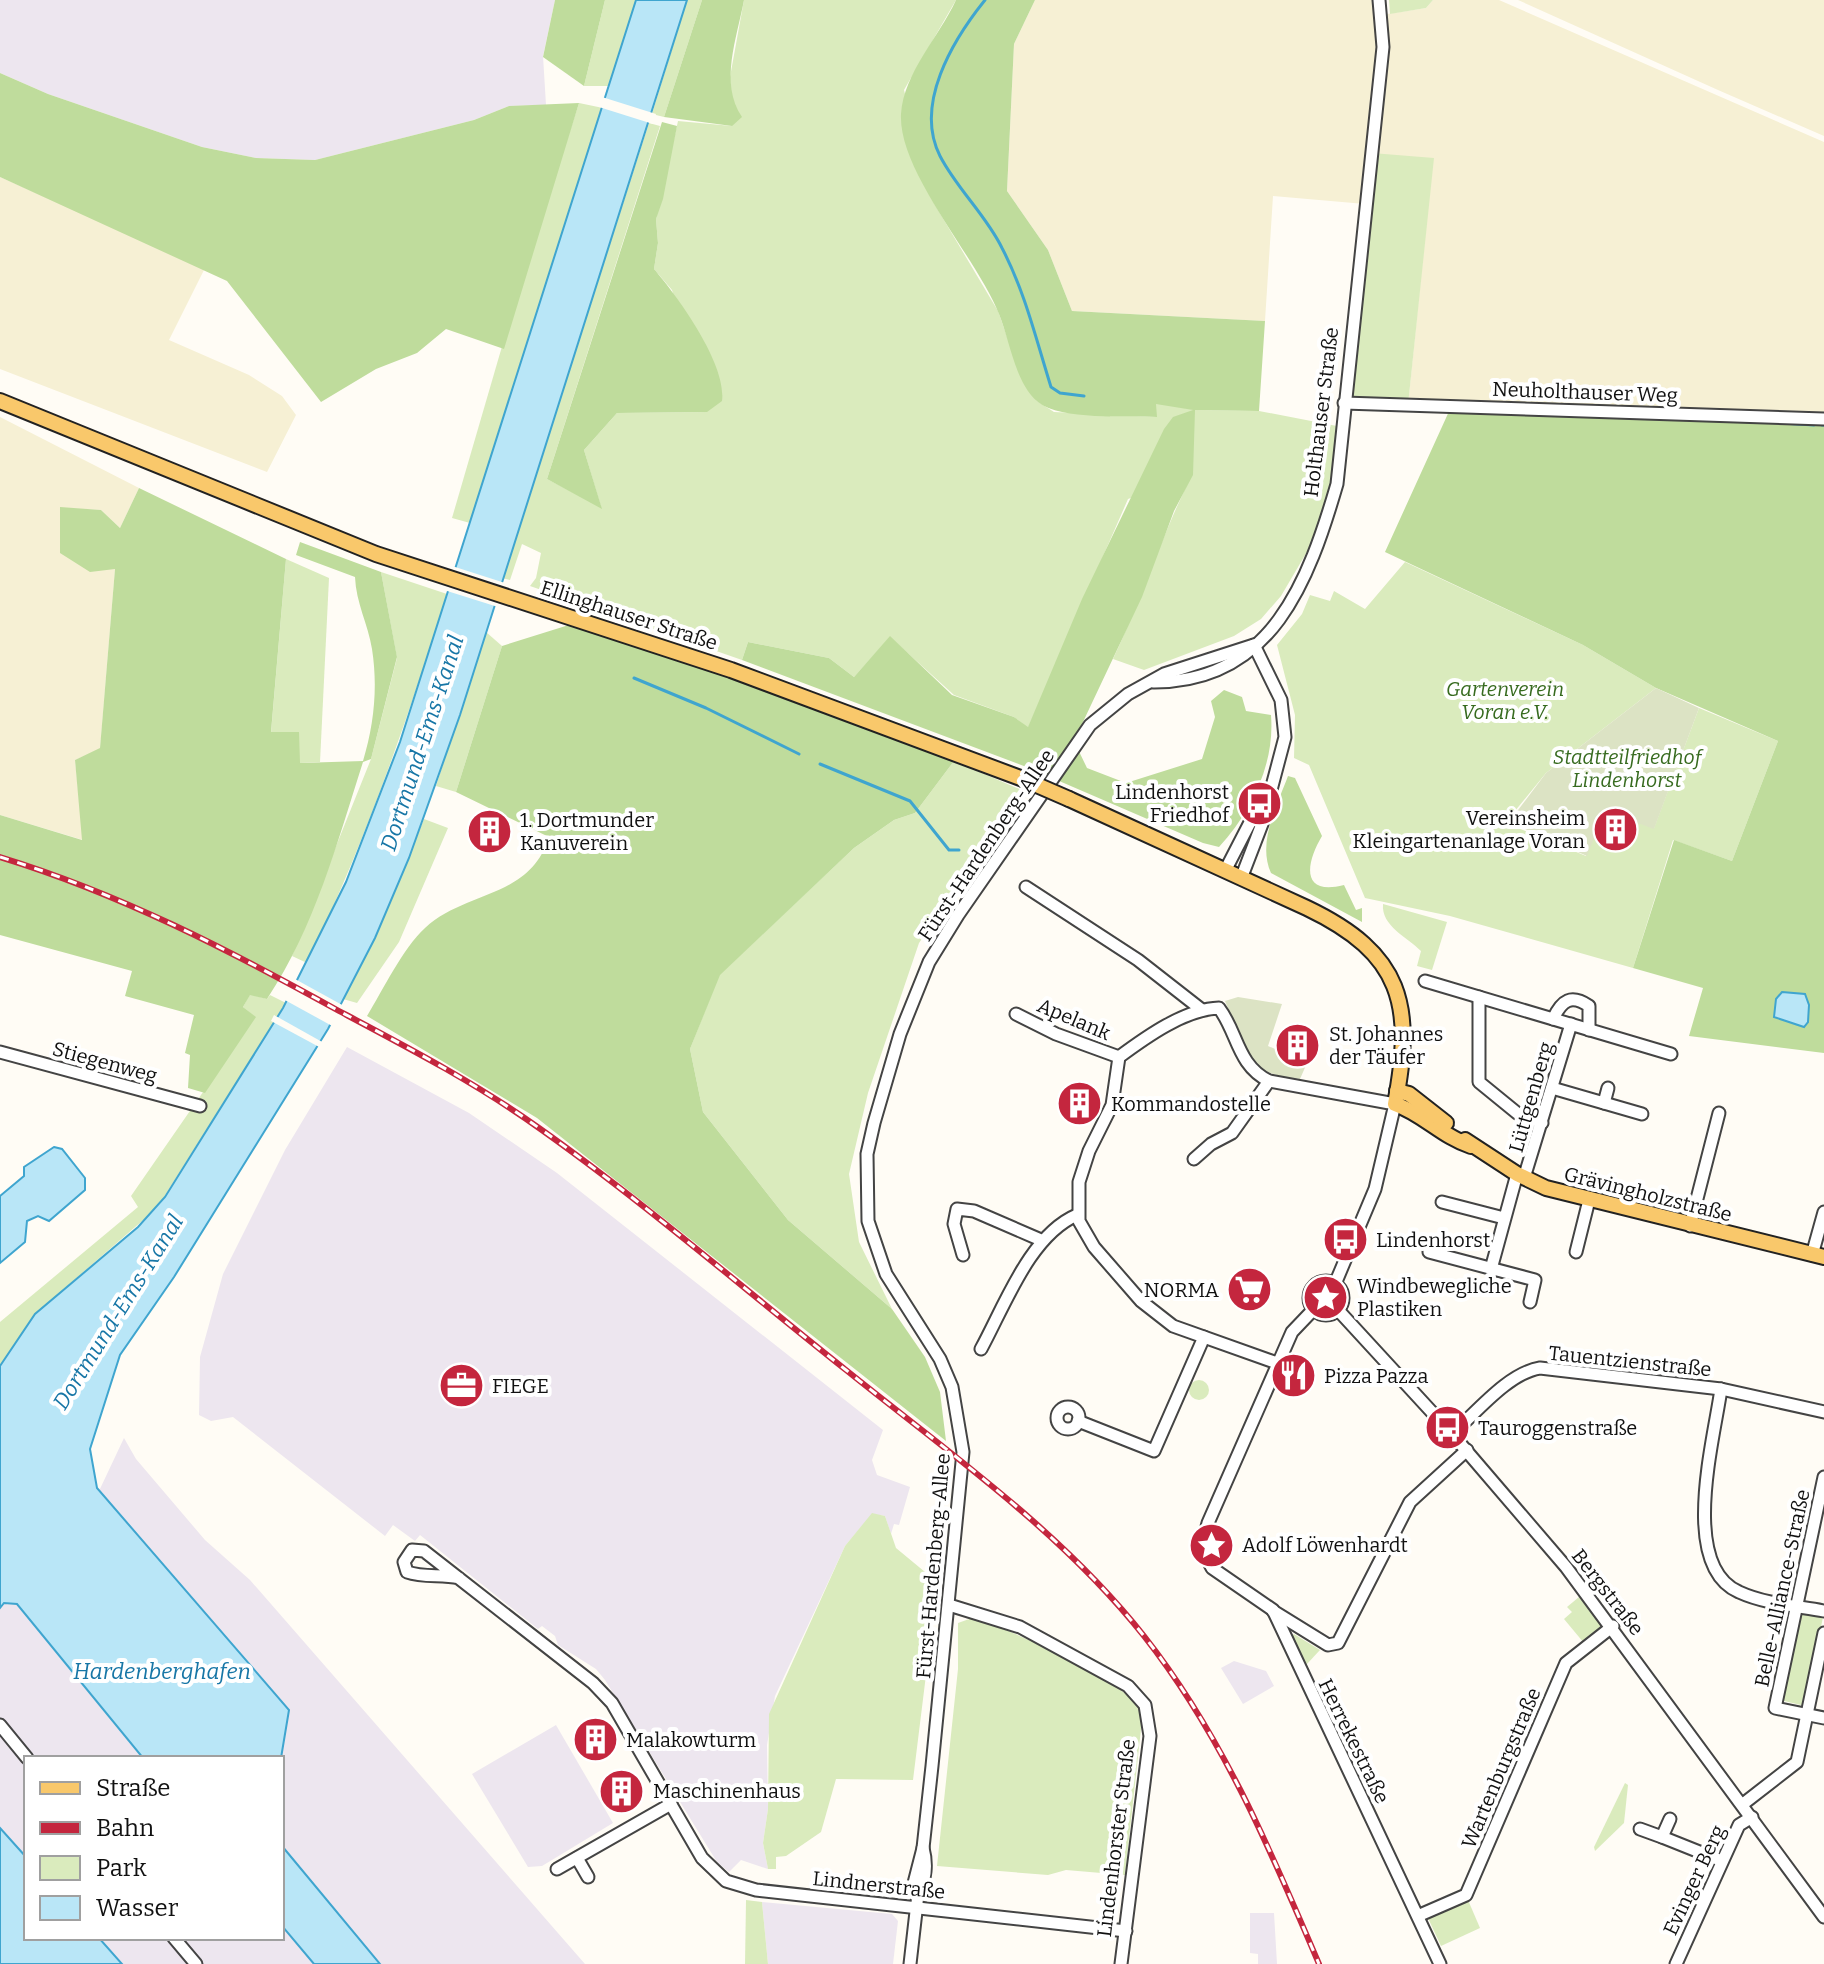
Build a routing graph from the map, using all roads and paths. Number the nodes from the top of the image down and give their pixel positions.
1 (1379, 0) edge
2 (0, 401) edge
3 (1344, 403) junction
4 (1824, 419) edge
5 (1254, 645) junction
6 (1266, 799) junction
7 (1226, 869) junction
8 (1242, 876) junction
9 (1026, 887) dead end
10 (1425, 981) dead end
11 (1479, 997) junction
12 (1202, 1010) junction
13 (1016, 1014) dead end
14 (1553, 1019) junction
15 (1571, 1024) junction
16 (1589, 1030) junction
17 (0, 1052) edge
18 (1671, 1054) dead end
19 (1119, 1057) junction
20 (1269, 1081) junction
21 (1552, 1088) junction
22 (1608, 1088) dead end
23 (1396, 1097) junction
24 (1604, 1103) junction
25 (200, 1106) dead end
26 (1719, 1113) dead end
27 (1642, 1114) dead end
28 (1542, 1123) junction
29 (1194, 1159) dead end
30 (1520, 1176) junction
31 (1589, 1200) junction
32 (1442, 1202) dead end
33 (1824, 1212) edge
34 (1077, 1215) junction
35 (1504, 1218) junction
36 (1690, 1226) junction
37 (1041, 1240) junction
38 (1429, 1252) dead end
39 (1576, 1252) dead end
40 (963, 1255) dead end
41 (1818, 1256) edge
42 (1491, 1269) junction
43 (1335, 1284) junction
44 (1530, 1302) dead end
45 (1313, 1310) junction
46 (1338, 1310) junction
47 (1204, 1337) junction
48 (981, 1349) dead end
49 (1277, 1363) junction
50 (1721, 1389) junction
51 (1824, 1412) edge
52 (1078, 1421) dead end
53 (1452, 1434) junction
54 (1467, 1450) junction
55 (1824, 1477) edge
56 (459, 1578) dead end
57 (949, 1605) junction
58 (1797, 1605) junction
59 (1273, 1610) junction
60 (1824, 1611) edge
61 (1613, 1626) junction
62 (1824, 1633) edge
63 (1807, 1715) junction
64 (1824, 1718) edge
65 (0, 1725) edge
66 (25, 1756) edge
67 (671, 1804) junction
68 (1743, 1804) junction
69 (1752, 1817) junction
70 (1670, 1819) dead end
71 (1640, 1829) dead end
72 (1662, 1837) junction
73 (577, 1858) junction
74 (1722, 1861) junction
75 (557, 1869) dead end
76 (588, 1877) dead end
77 (916, 1907) junction
78 (1420, 1915) junction
79 (1824, 1917) edge
80 (1126, 1931) junction
81 (176, 1940) edge
82 (196, 1964) edge
83 (910, 1964) edge
84 (1121, 1964) edge
85 (1440, 1964) edge
86 (1676, 1964) edge

1 - 3 street, Holthauser Straße
2 - 7 main road, Ellinghauser Straße, bridge
3 - 4 street, Neuholthauser Weg
3 - 5 street, Holthauser Straße
5 - 6 street
5 - 57 street, Fürst-Hardenberg-Allee
6 - 7 street
6 - 8 street
7 - 8 main road, Ellinghauser Straße
8 - 23 main road
9 - 12 street
10 - 11 street, Lüttgenberg
11 - 14 street, Lüttgenberg
11 - 28 street
12 - 19 street
12 - 20 street
13 - 19 street, Apelank
14 - 15 street, Lüttgenberg
14 - 16 street
15 - 16 street, Lüttgenberg
15 - 21 street, Lüttgenberg
16 - 18 street, Lüttgenberg
17 - 25 street, Stiegenweg
19 - 34 street
20 - 23 street
20 - 29 street
21 - 24 street
21 - 28 street, Lüttgenberg
22 - 24 street
23 - 30 main road, Grävingholzstraße
23 - 43 street
24 - 27 street
26 - 36 street
28 - 30 street, Lüttgenberg
30 - 31 main road, Grävingholzstraße
30 - 35 street, Lüttgenberg
31 - 36 main road, Grävingholzstraße
31 - 39 street
32 - 35 street
33 - 41 street
34 - 37 street
34 - 47 street
35 - 42 street, Lüttgenberg
36 - 41 main road, Grävingholzstraße
37 - 40 street
37 - 48 street
38 - 42 street
42 - 44 street
43 - 45 street
43 - 46 street
45 - 46 street
45 - 49 street
46 - 53 street, Bergstraße
47 - 49 street
47 - 52 street
49 - 59 street, Herrekestraße
50 - 51 street, Tauentzienstraße
50 - 53 street, Tauentzienstraße
50 - 58 street
53 - 54 street, Bergstraße
54 - 59 street
54 - 61 street, Bergstraße
55 - 58 street, Belle-Alliance-Straße
56 - 67 street, Lindnerstraße
57 - 77 street, Fürst-Hardenberg-Allee
57 - 80 street, Lindenhorster Straße
58 - 60 street
58 - 63 street, Belle-Alliance-Straße
59 - 78 street, Herrekestraße
61 - 68 street, Bergstraße
61 - 78 street, Wartenburgstraße
62 - 63 street
63 - 64 street
63 - 68 street
65 - 66 street
67 - 73 street
67 - 77 street, Lindnerstraße
68 - 69 street, Bergstraße
69 - 74 street, Evinger Berg
69 - 79 street, Bergstraße
70 - 72 street
71 - 72 street
72 - 74 street
73 - 75 street
73 - 76 street
74 - 86 street, Evinger Berg
77 - 80 street, Lindnerstraße
77 - 83 street, Fürst-Hardenberg-Allee
78 - 85 street, Herrekestraße
80 - 84 street, Lindenhorster Straße
81 - 82 street

